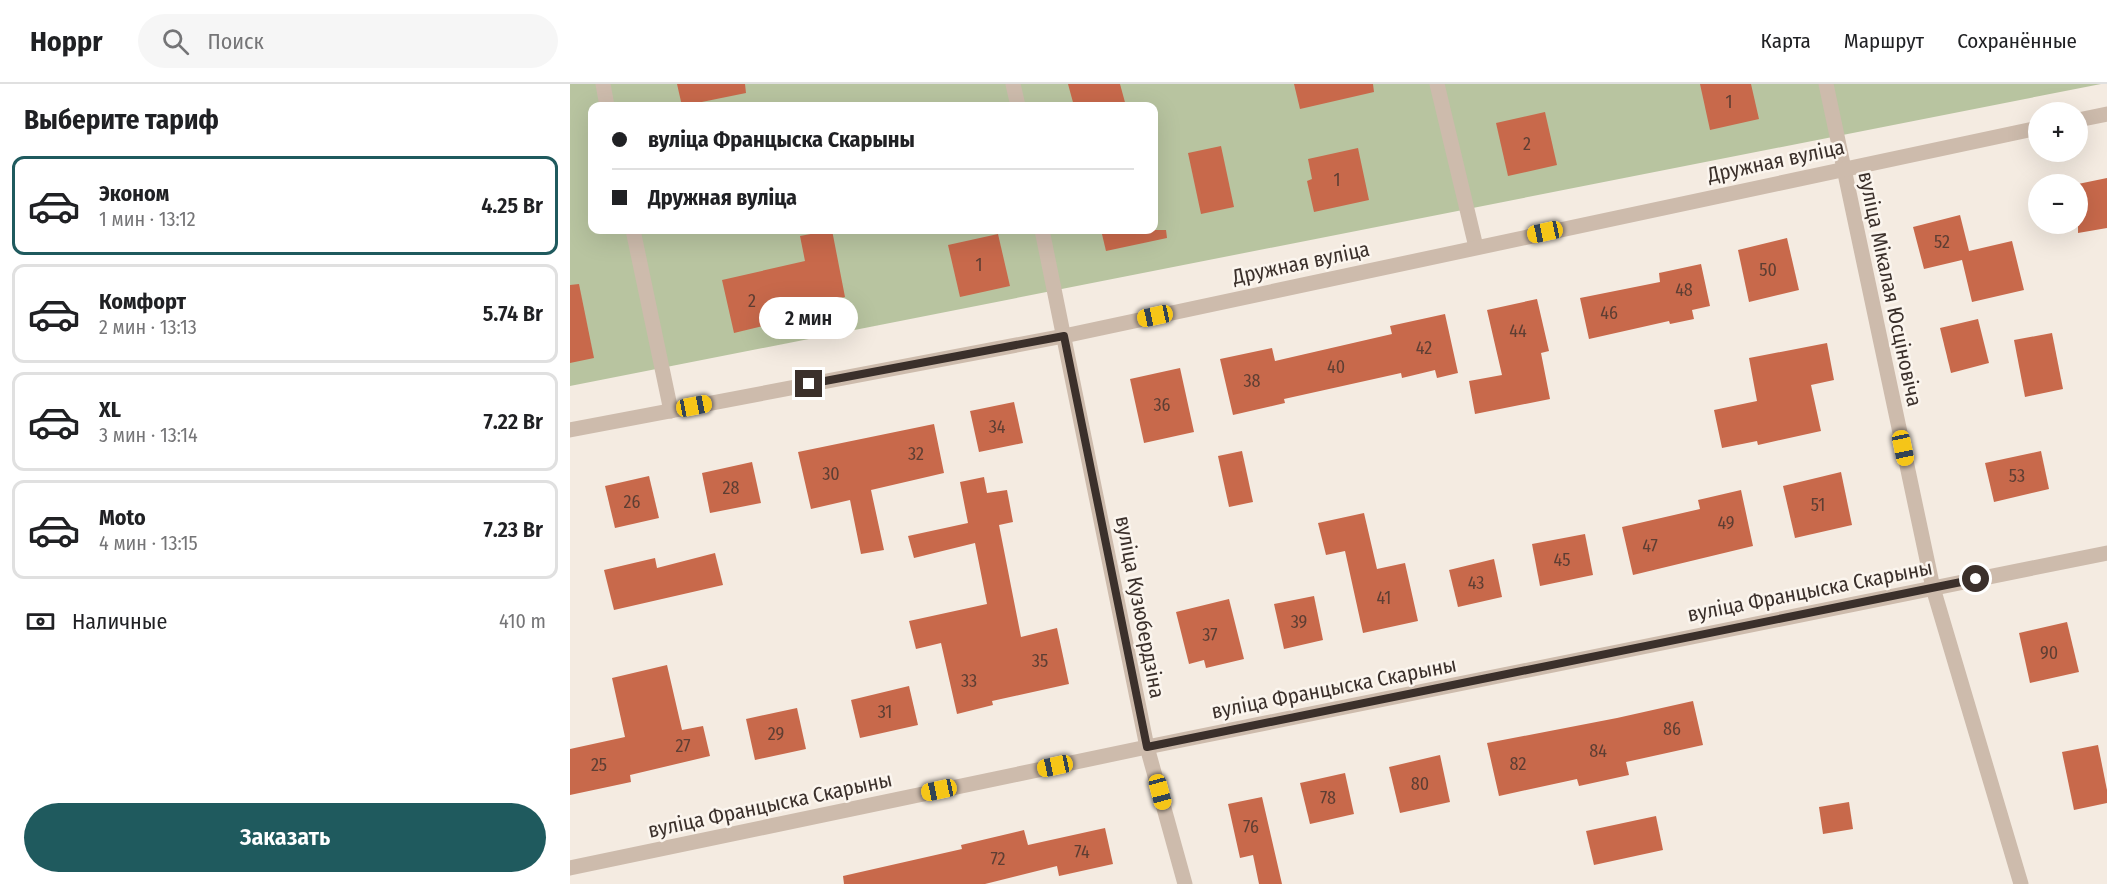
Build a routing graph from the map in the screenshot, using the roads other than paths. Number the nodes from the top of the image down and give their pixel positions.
1 (603, 84) edge
2 (1013, 84) edge
3 (1437, 84) edge
4 (1826, 84) edge
5 (606, 102) edge
6 (1017, 102) edge
7 (2107, 114) edge
8 (2088, 118) edge
9 (2028, 130) edge
10 (1842, 169) junction
11 (634, 234) edge
12 (1043, 234) edge
13 (1476, 247) junction
14 (1064, 336) junction
15 (670, 411) junction
16 (570, 430) edge
17 (2107, 552) edge
18 (1933, 588) junction
19 (1147, 747) junction
20 (570, 868) edge
21 (1185, 884) edge
22 (2021, 884) edge

1 - 5 street
2 - 6 street
3 - 13 street
4 - 10 street, вуліца Мікалая Юсціновіча
7 - 8 street
9 - 10 street, Дружная вуліца
10 - 13 street, Дружная вуліца
10 - 18 street, вуліца Мікалая Юсціновіча
11 - 15 street
12 - 14 street, вуліца Кузюбердзіна
13 - 14 street, Дружная вуліца
14 - 15 street, Дружная вуліца
14 - 19 street, вуліца Кузюбердзіна
15 - 16 street, Дружная вуліца
17 - 18 street, вуліца Францыска Скарыны
18 - 19 street, вуліца Францыска Скарыны
18 - 22 street, вуліца Мікалая Юсціновіча
19 - 20 street, вуліца Францыска Скарыны
19 - 21 street, вуліца Кузюбердзіна

